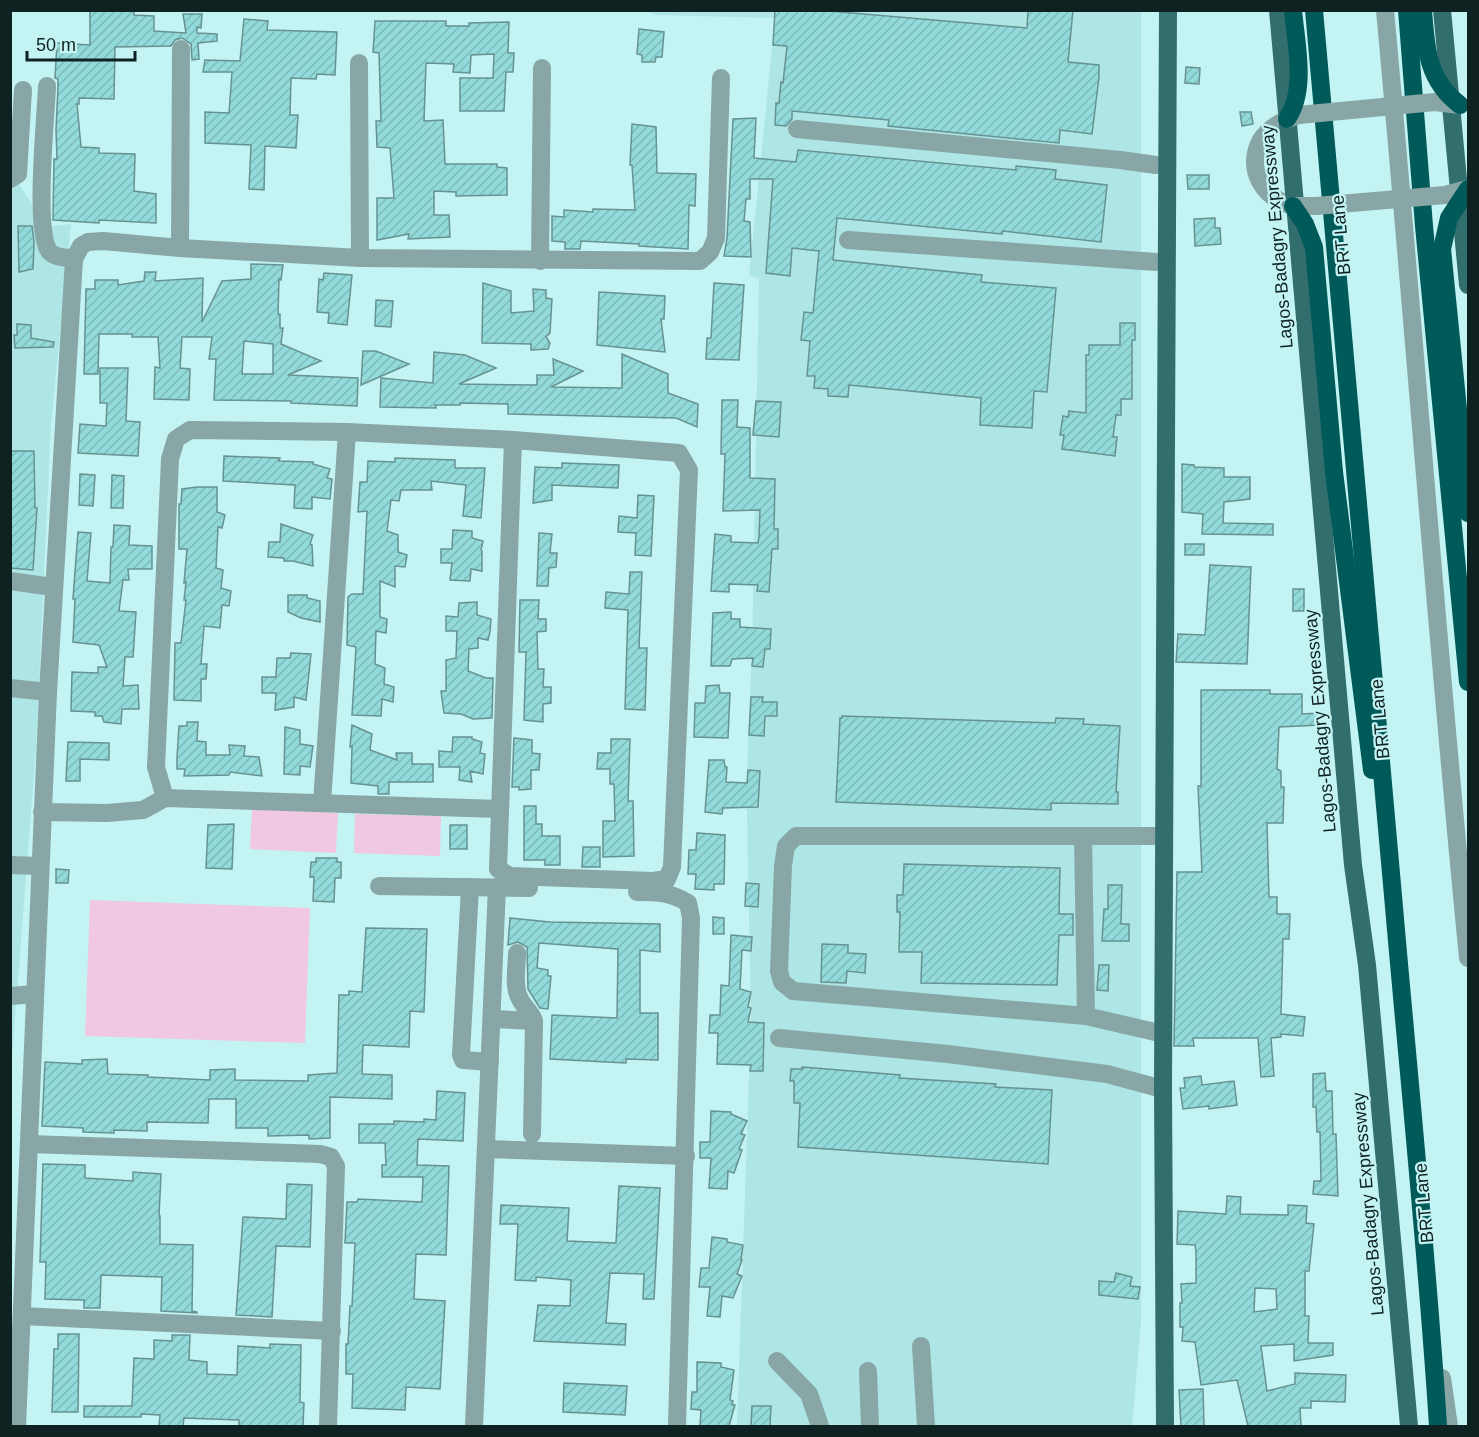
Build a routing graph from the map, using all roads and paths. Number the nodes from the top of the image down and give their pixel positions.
1 (1157, 10) edge
2 (1168, 10) edge
3 (1278, 10) edge
4 (1293, 10) edge
5 (1314, 10) edge
6 (1321, 10) edge
7 (1385, 10) edge
8 (1407, 10) edge
9 (1423, 10) edge
10 (1442, 10) edge
11 (181, 49) dead end
12 (359, 63) dead end
13 (542, 68) dead end
14 (721, 78) dead end
15 (47, 86) dead end
16 (23, 90) dead end
17 (1464, 107) edge
18 (1287, 119) junction
19 (797, 129) dead end
20 (1156, 165) junction
21 (10, 179) edge
22 (1468, 188) edge
23 (1293, 206) junction
24 (848, 240) dead end
25 (180, 249) junction
26 (360, 258) junction
27 (74, 259) junction
28 (540, 261) junction
29 (1156, 262) junction
30 (1468, 285) edge
31 (346, 432) junction
32 (513, 440) junction
33 (1468, 513) edge
34 (10, 581) edge
35 (53, 587) junction
36 (1468, 682) edge
37 (10, 688) edge
38 (48, 692) junction
39 (165, 798) junction
40 (322, 803) junction
41 (499, 809) junction
42 (42, 812) junction
43 (1083, 836) junction
44 (1156, 836) junction
45 (10, 866) edge
46 (39, 866) junction
47 (379, 886) dead end
48 (470, 887) junction
49 (497, 887) junction
50 (1394, 911) junction
51 (517, 953) dead end
52 (1468, 958) edge
53 (35, 994) junction
54 (10, 996) edge
55 (1086, 1016) junction
56 (492, 1019) junction
57 (534, 1021) junction
58 (1155, 1032) junction
59 (779, 1038) dead end
60 (490, 1062) junction
61 (1155, 1087) junction
62 (532, 1134) dead end
63 (29, 1144) junction
64 (486, 1149) junction
65 (686, 1156) junction
66 (22, 1316) junction
67 (332, 1331) junction
68 (921, 1346) dead end
69 (777, 1361) dead end
70 (868, 1371) dead end
71 (17, 1426) edge
72 (328, 1426) edge
73 (474, 1426) edge
74 (677, 1426) edge
75 (820, 1426) edge
76 (870, 1426) edge
77 (926, 1426) edge
78 (1157, 1426) edge
79 (1165, 1426) edge
80 (1409, 1426) edge
81 (1438, 1426) edge
82 (1449, 1426) edge

1 - 20 main road
2 - 79 main road
3 - 80 main road, Lagos-Badagry Expressway
4 - 18 highway, bridge
5 - 50 highway
6 - 82 street, BRT Lane
7 - 52 street
8 - 36 highway
9 - 17 highway, bridge
10 - 30 main road
11 - 25 street
12 - 26 street
13 - 28 street
14 - 28 street
15 - 27 street
16 - 21 street
17 - 18 street, bridge
18 - 23 street
19 - 20 street
20 - 29 main road
22 - 23 street, bridge
22 - 33 highway, bridge
23 - 50 highway, bridge
24 - 29 street
25 - 26 street
25 - 27 street
26 - 28 street
27 - 35 street
29 - 44 main road
31 - 32 street
31 - 39 street
31 - 40 street
32 - 41 street
32 - 41 street
34 - 35 street
35 - 38 street
37 - 38 street
38 - 42 street
39 - 40 street
39 - 42 street
40 - 41 street
42 - 46 street
43 - 44 street
43 - 55 street
43 - 55 street
44 - 58 main road
45 - 46 street
46 - 53 street
47 - 48 street
48 - 49 street
48 - 60 street
49 - 56 street
49 - 65 street
50 - 81 highway
51 - 57 street
53 - 54 street
53 - 63 street
55 - 58 street
56 - 57 street
56 - 60 street
57 - 62 street
58 - 61 main road
59 - 61 street
60 - 64 street
61 - 78 main road
63 - 66 street
63 - 67 street
64 - 65 street
64 - 73 street
65 - 74 street
66 - 67 street
66 - 71 street
67 - 72 street
68 - 77 street
69 - 75 street
70 - 76 street

